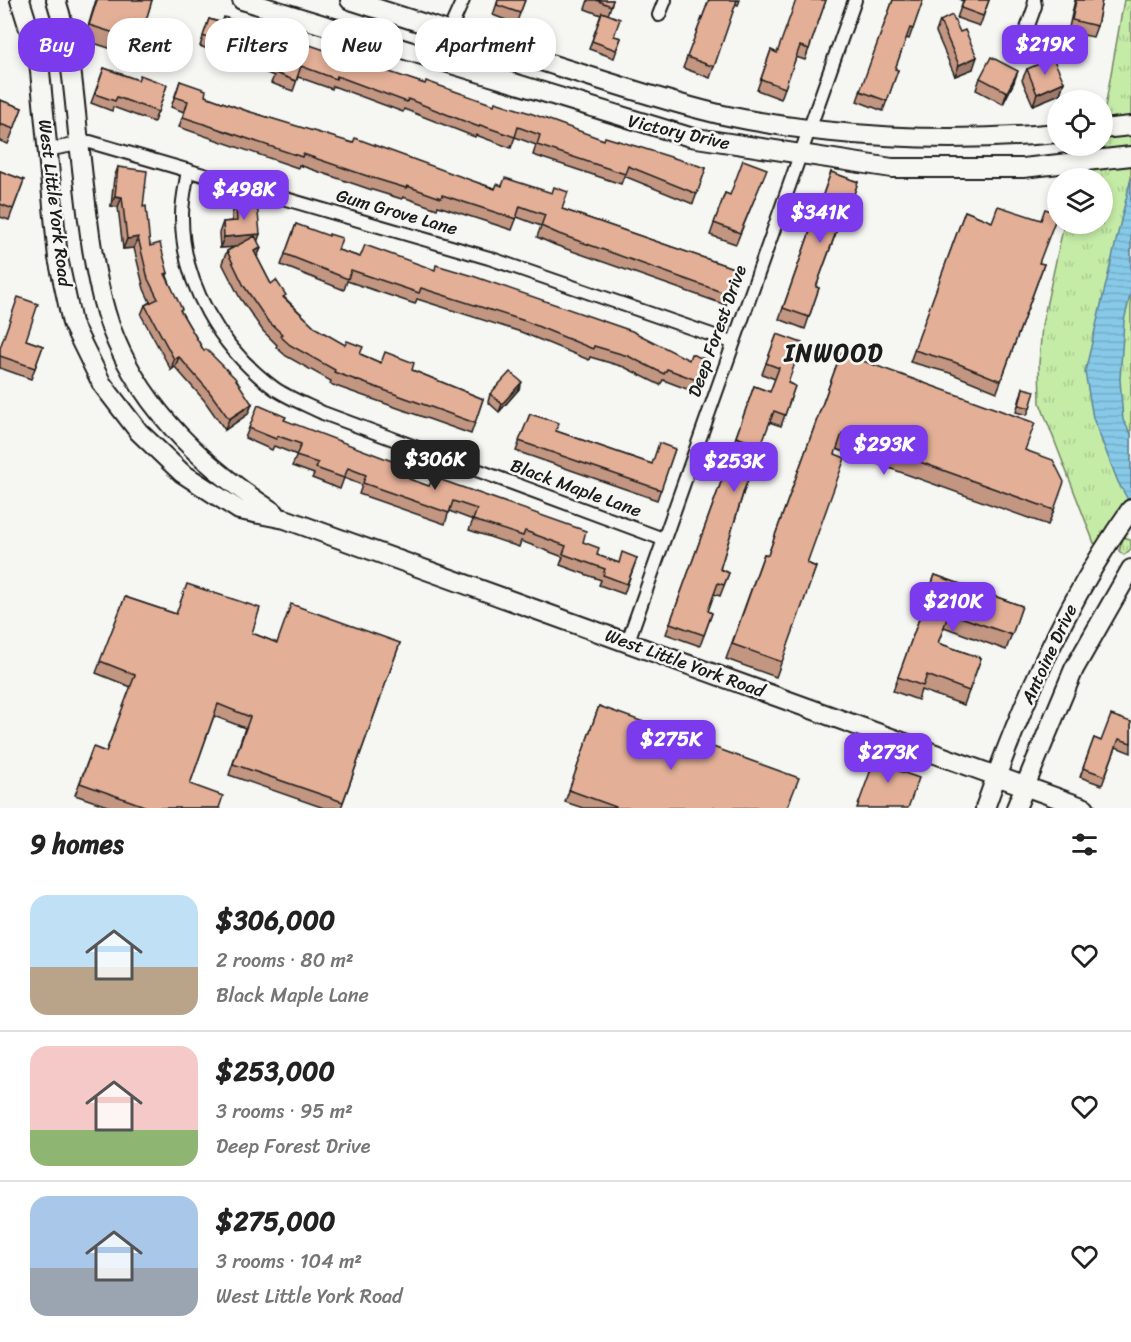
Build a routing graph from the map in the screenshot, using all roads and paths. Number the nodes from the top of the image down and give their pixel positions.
1 (20, 0) edge
2 (56, 0) edge
3 (242, 0) edge
4 (350, 0) edge
5 (463, 0) edge
6 (664, 0) edge
7 (855, 0) edge
8 (1034, 0) edge
9 (659, 15) dead end
10 (454, 18) edge
11 (415, 21) edge
12 (1024, 37) dead end
13 (415, 54) edge
14 (556, 66) edge
15 (476, 72) edge
16 (1131, 126) edge
17 (810, 128) junction
18 (1113, 128) edge
19 (1047, 134) edge
20 (1017, 137) junction
21 (80, 144) junction
22 (46, 150) junction
23 (800, 154) junction
24 (1131, 156) edge
25 (1023, 168) junction
26 (188, 170) junction
27 (732, 342) junction
28 (180, 436) junction
29 (162, 454) junction
30 (242, 502) junction
31 (1126, 516) edge
32 (663, 539) junction
33 (1131, 569) edge
34 (628, 641) junction
35 (996, 776) junction
36 (1023, 786) junction
37 (985, 808) edge
38 (1016, 808) edge
39 (1085, 808) edge

1 - 22 main road, West Little York Road
2 - 21 main road, West Little York Road
3 - 13 main road, Victory Drive
4 - 11 main road, Victory Drive
5 - 10 street
6 - 9 street
7 - 17 street, Deep Forest Drive
8 - 12 street
14 - 17 main road, Victory Drive
15 - 23 main road, Victory Drive
16 - 18 main road
17 - 20 main road, Victory Drive
17 - 23 street, Deep Forest Drive
19 - 20 main road, Victory Drive
20 - 25 main road
21 - 22 street, Gum Grove Lane
21 - 26 street, Gum Grove Lane
21 - 28 main road, West Little York Road
22 - 29 main road, West Little York Road
23 - 25 main road, Victory Drive
23 - 27 street, Deep Forest Drive
24 - 25 main road, Victory Drive
26 - 27 street, Gum Grove Lane
26 - 32 street, Black Maple Lane
27 - 32 street, Deep Forest Drive
28 - 29 main road
28 - 30 main road, West Little York Road
29 - 30 main road, West Little York Road
30 - 34 main road, West Little York Road
31 - 35 main road, Antoine Drive
32 - 34 street, Deep Forest Drive
33 - 36 main road, Antoine Drive
34 - 35 main road, West Little York Road
35 - 36 main road, West Little York Road
35 - 37 main road, Antoine Drive
36 - 38 main road, Antoine Drive
36 - 39 main road, West Little York Road

